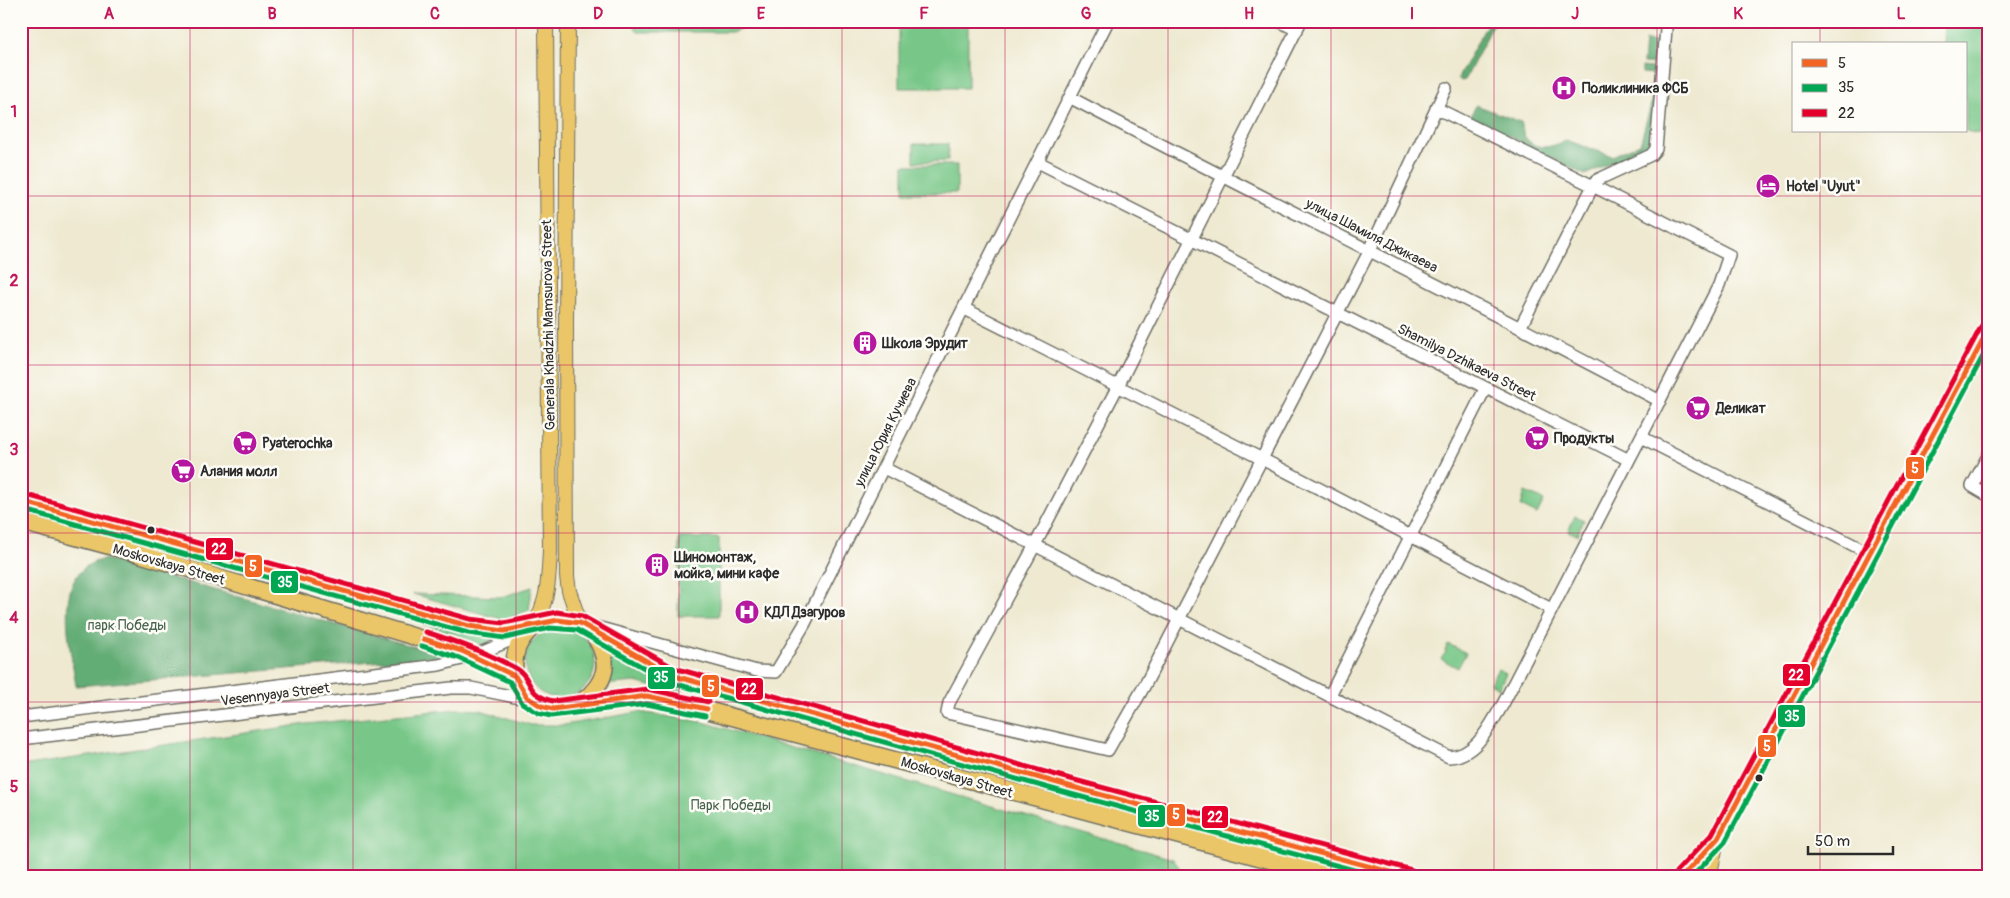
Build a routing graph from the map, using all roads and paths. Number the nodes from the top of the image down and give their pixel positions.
1 (546, 21) edge
2 (568, 21) edge
3 (1108, 21) edge
4 (1278, 21) edge
5 (1299, 26) edge
6 (1666, 29) dead end
7 (1446, 88) dead end
8 (1070, 98) junction
9 (1436, 108) junction
10 (1038, 162) junction
11 (1223, 177) junction
12 (1593, 186) junction
13 (1190, 238) junction
14 (1370, 250) junction
15 (965, 309) junction
16 (1338, 313) junction
17 (1521, 326) junction
18 (1989, 329) edge
19 (1982, 357) edge
20 (1118, 386) junction
21 (1485, 389) junction
22 (1660, 401) junction
23 (1641, 437) junction
24 (1989, 454) edge
25 (1262, 459) junction
26 (1629, 460) junction
27 (884, 468) junction
28 (1989, 496) edge
29 (21, 501) edge
30 (21, 522) edge
31 (1411, 536) junction
32 (1035, 545) junction
33 (1871, 554) junction
34 (1551, 609) junction
35 (1180, 618) junction
36 (585, 627) junction
37 (529, 630) junction
38 (472, 656) junction
39 (515, 676) junction
40 (1330, 695) junction
41 (531, 700) junction
42 (578, 705) junction
43 (21, 717) edge
44 (21, 739) edge
45 (1718, 838) junction
46 (1334, 877) edge
47 (1410, 877) edge
48 (1682, 877) edge
49 (1709, 877) edge

1 - 37 main road, Generala Khadzhi Mamsurova Street
2 - 36 main road, Generala Khadzhi Mamsurova Street
3 - 8 street, улица Юрия Кучиева
4 - 5 street
5 - 11 street
6 - 12 street
7 - 9 street
8 - 10 street, улица Юрия Кучиева
8 - 11 street, улица Шамиля Джикаева
9 - 12 street
9 - 14 street
10 - 13 street, Shamilya Dzhikaeva Street
10 - 15 street, улица Юрия Кучиева
11 - 13 street
11 - 14 street, улица Шамиля Джикаева
12 - 17 street
12 - 22 street
13 - 16 street, Shamilya Dzhikaeva Street
13 - 20 street
14 - 16 street
14 - 17 street, улица Шамиля Джикаева
15 - 20 street
15 - 27 street, улица Юрия Кучиева
16 - 21 street, Shamilya Dzhikaeva Street
16 - 25 street
17 - 22 street, улица Шамиля Джикаева
18 - 19 main road
19 - 33 main road
20 - 25 street
20 - 32 street
21 - 26 street, Shamilya Dzhikaeva Street
21 - 31 street
22 - 23 street
23 - 26 street
23 - 33 street
24 - 28 street
25 - 31 street
25 - 35 street
26 - 34 street
27 - 32 street
27 - 36 street, улица Юрия Кучиева
29 - 37 highway, Moskovskaya Street
30 - 38 highway, Moskovskaya Street
31 - 34 street
31 - 40 street
32 - 35 street
32 - 35 street
33 - 45 main road
34 - 40 street
35 - 40 street
36 - 37 highway, Moskovskaya Street
36 - 42 highway
36 - 47 highway, Moskovskaya Street
37 - 38 street, Vesennyaya Street
37 - 39 highway
38 - 39 highway, Moskovskaya Street
38 - 43 street, Vesennyaya Street
39 - 41 highway
41 - 42 highway, Moskovskaya Street
41 - 44 street, Vesennyaya Street
42 - 46 highway, Moskovskaya Street
45 - 48 main road
45 - 49 main road

